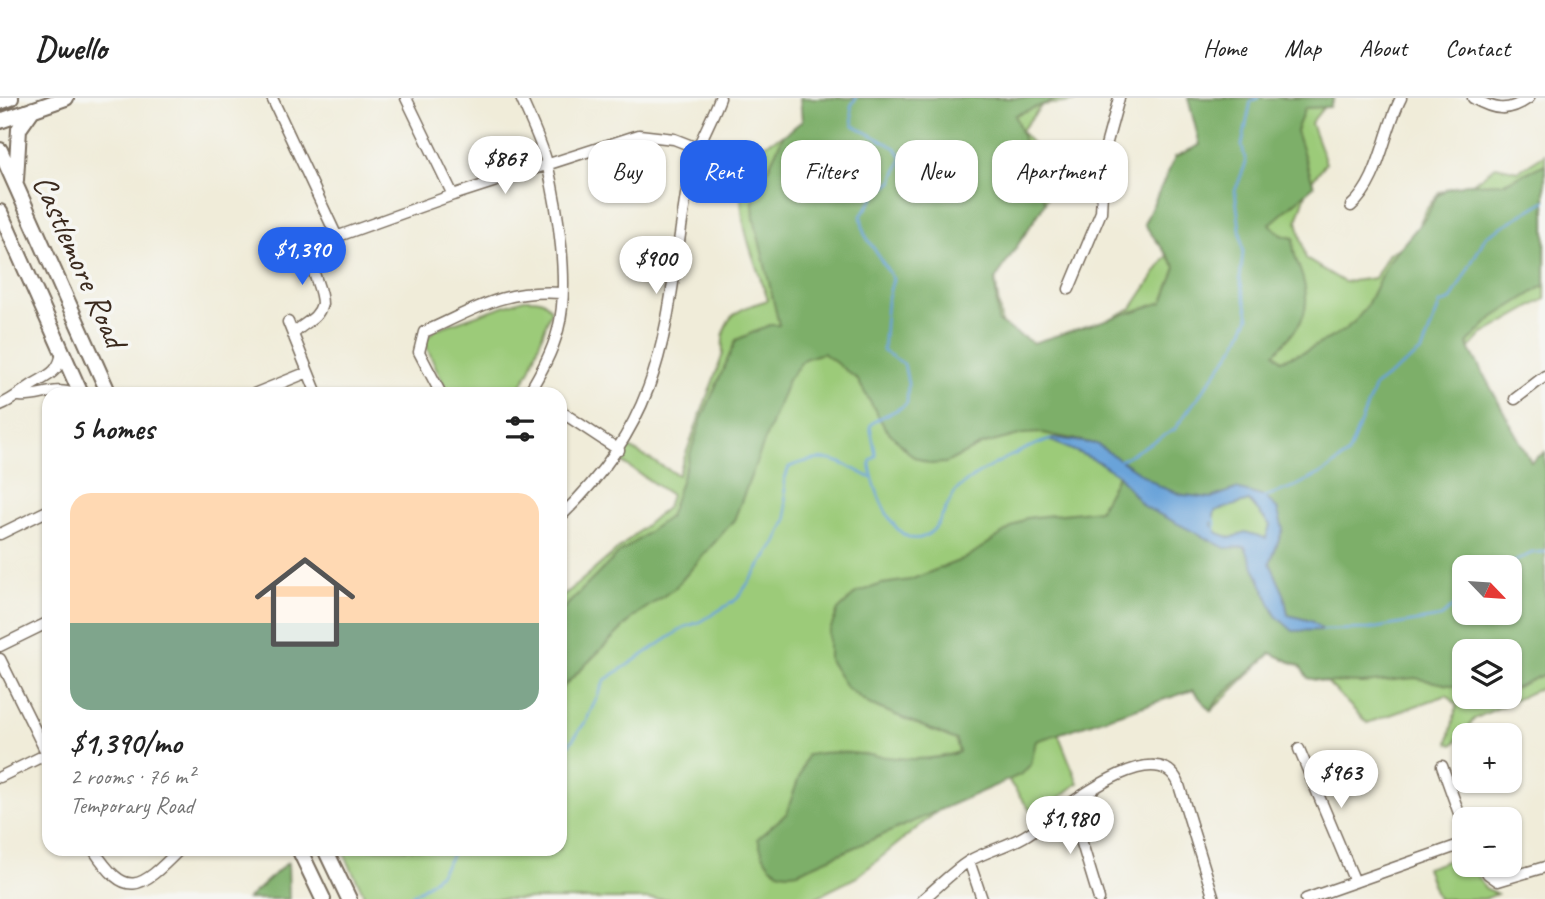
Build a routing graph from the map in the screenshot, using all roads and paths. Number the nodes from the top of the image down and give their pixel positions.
1 (11, 98) edge
2 (66, 98) edge
3 (272, 98) edge
4 (406, 98) edge
5 (521, 98) edge
6 (720, 98) edge
7 (1119, 98) edge
8 (1401, 98) edge
9 (1474, 98) edge
10 (1529, 98) edge
11 (0, 102) edge
12 (33, 109) junction
13 (0, 121) edge
14 (701, 140) edge
15 (680, 141) edge
16 (0, 150) edge
17 (547, 164) junction
18 (16, 188) junction
19 (453, 195) junction
20 (685, 203) edge
21 (1351, 206) dead end
22 (0, 212) edge
23 (337, 237) junction
24 (317, 244) junction
25 (294, 252) dead end
26 (1069, 289) dead end
27 (562, 293) junction
28 (288, 322) dead end
29 (293, 335) junction
30 (62, 352) junction
31 (308, 372) junction
32 (1545, 376) edge
33 (78, 387) edge
34 (106, 387) edge
35 (271, 387) edge
36 (314, 387) edge
37 (437, 387) edge
38 (533, 387) edge
39 (42, 395) edge
40 (20, 396) junction
41 (1515, 400) dead end
42 (0, 405) edge
43 (567, 416) edge
44 (619, 450) junction
45 (567, 510) edge
46 (42, 513) edge
47 (0, 534) edge
48 (42, 625) edge
49 (0, 646) edge
50 (0, 659) edge
51 (42, 743) edge
52 (1299, 749) dead end
53 (42, 758) edge
54 (1442, 766) dead end
55 (0, 777) edge
56 (1070, 804) junction
57 (1457, 807) edge
58 (1452, 848) edge
59 (96, 856) edge
60 (173, 856) edge
61 (302, 856) edge
62 (328, 856) edge
63 (970, 861) junction
64 (1545, 867) edge
65 (1522, 874) edge
66 (1492, 877) edge
67 (1511, 877) edge
68 (1355, 882) junction
69 (321, 895) edge
70 (349, 899) edge
71 (923, 899) edge
72 (982, 899) edge
73 (1099, 899) edge
74 (1214, 899) edge
75 (1306, 899) edge

1 - 11 main road
2 - 12 main road
3 - 23 street
4 - 19 street
5 - 17 street
6 - 14 street
7 - 26 street
8 - 21 street
9 - 10 street
12 - 13 main road
12 - 18 main road
15 - 17 street
16 - 18 main road, Castlemore Road
17 - 19 street
17 - 27 street
18 - 34 main road, Castlemore Road
19 - 23 street
20 - 44 street
22 - 30 main road, Castlemore Road
23 - 24 street
24 - 25 street
24 - 29 street
27 - 37 street
27 - 38 street
28 - 29 street
29 - 31 street
30 - 33 main road, Castlemore Road
30 - 40 street
31 - 35 street
31 - 36 street
32 - 41 street
39 - 40 street
40 - 42 street
43 - 44 street
44 - 45 street
46 - 47 street
48 - 49 street
50 - 51 street
52 - 68 street
53 - 55 street
54 - 57 street
56 - 63 street
56 - 73 street
56 - 74 street
58 - 68 street
59 - 60 street
61 - 69 main road
62 - 70 main road
63 - 71 street
63 - 72 street
64 - 65 street
66 - 67 street
68 - 75 street

